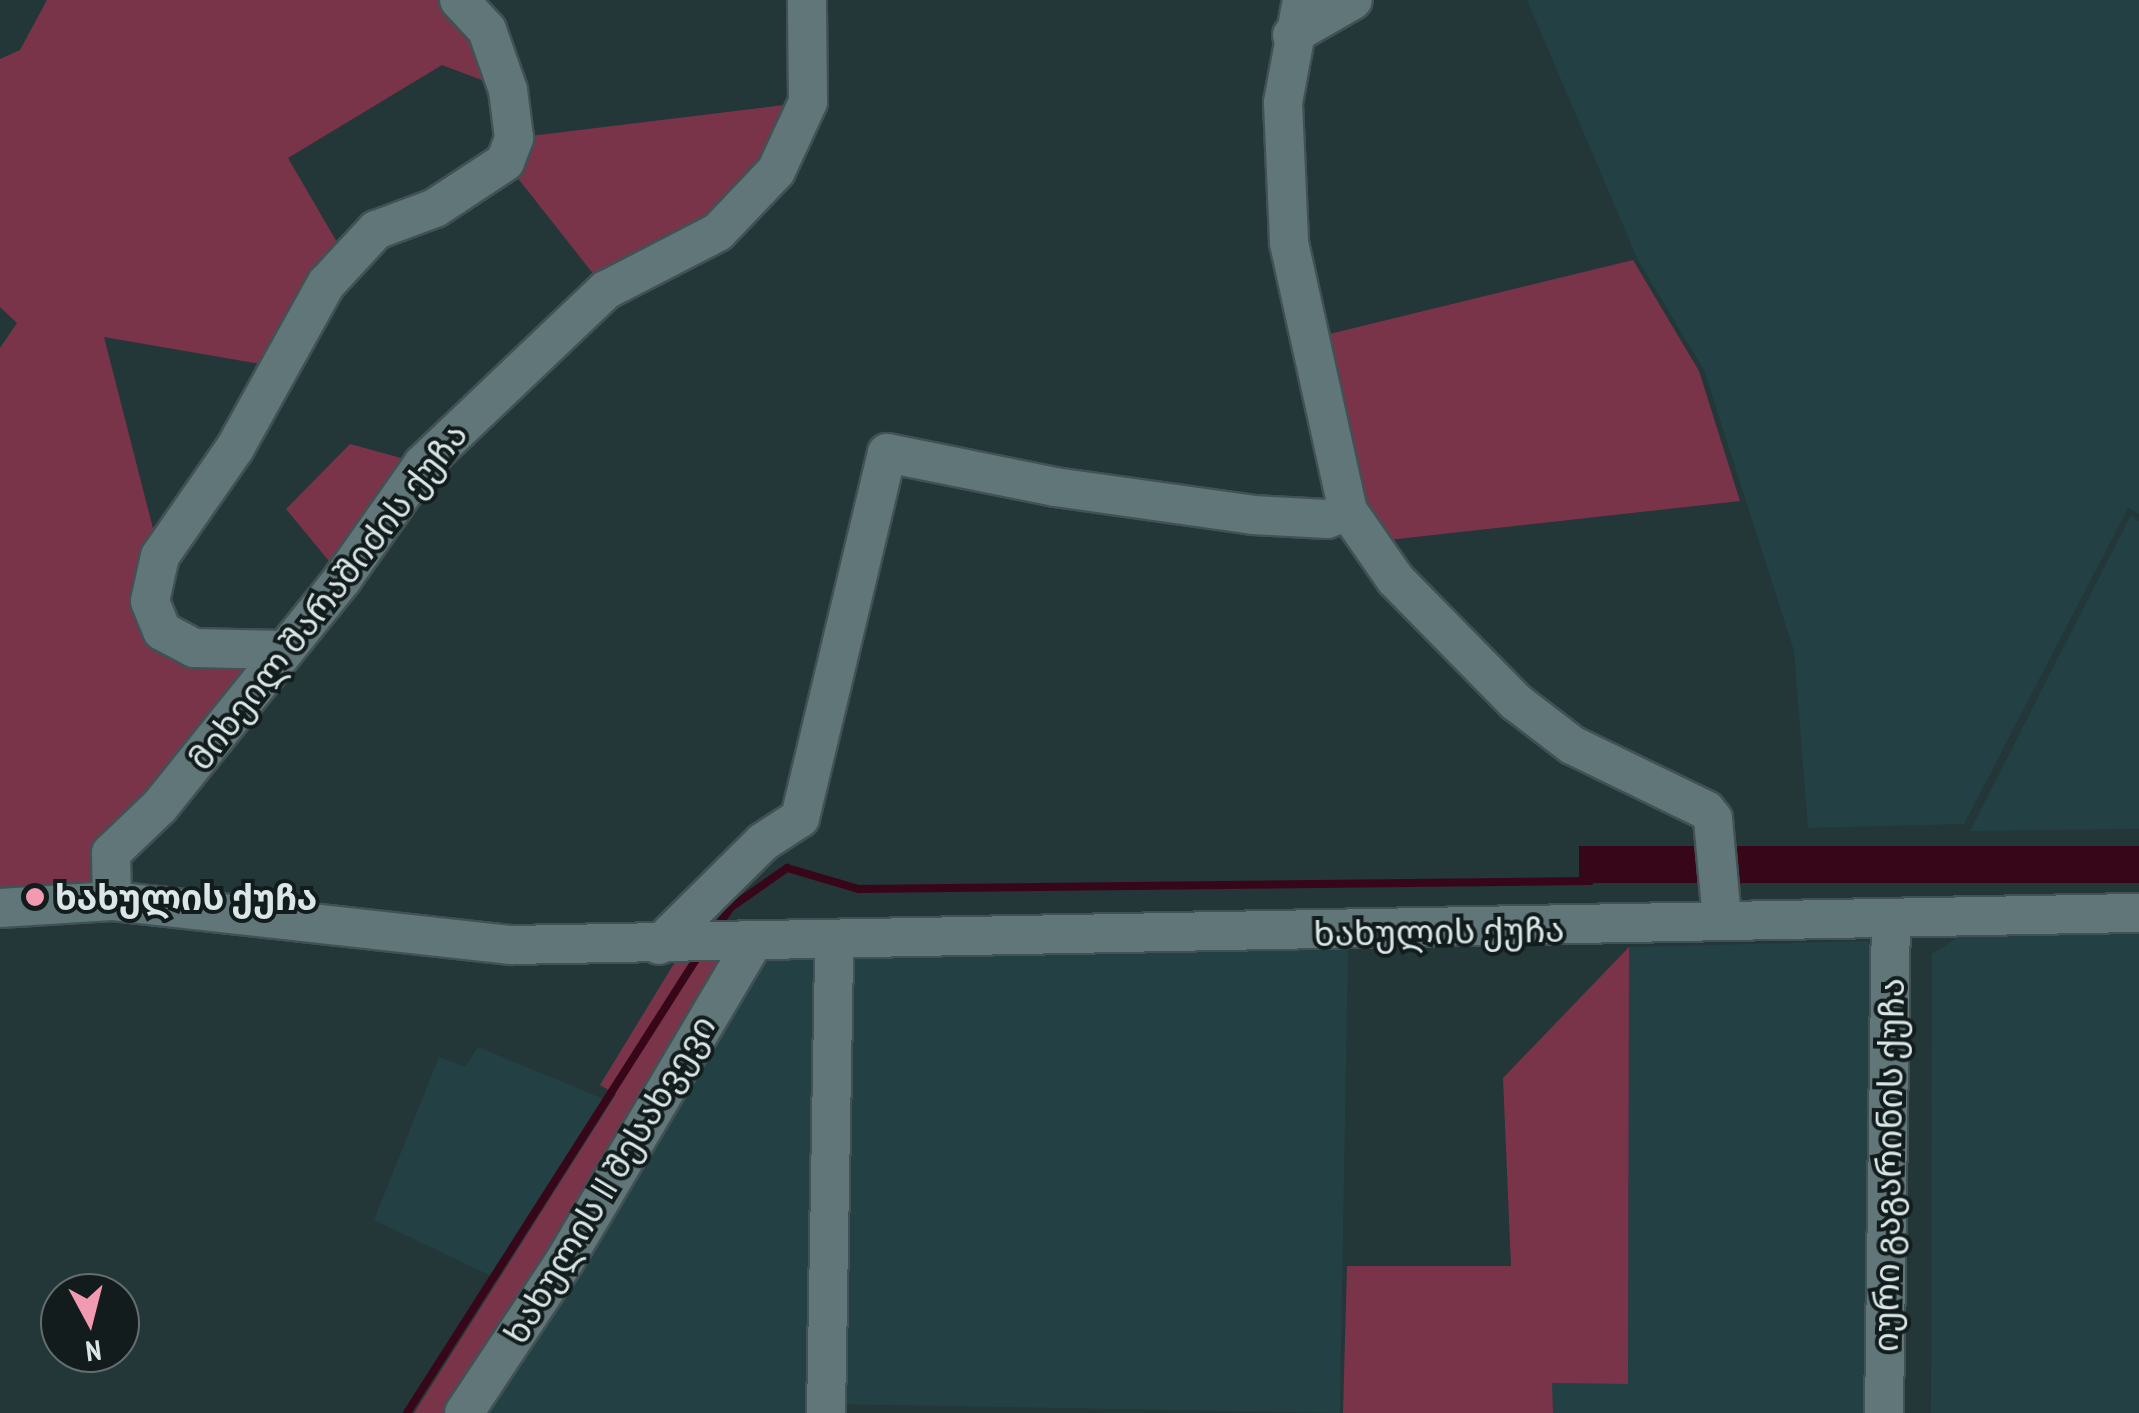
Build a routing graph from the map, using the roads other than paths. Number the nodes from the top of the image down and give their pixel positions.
1 (459, 0) edge
2 (807, 0) edge
3 (1352, 0) edge
4 (1297, 17) edge
5 (1348, 511) junction
6 (282, 650) junction
7 (112, 902) junction
8 (0, 908) edge
9 (2139, 913) edge
10 (1892, 918) junction
11 (1722, 920) junction
12 (834, 942) junction
13 (745, 944) junction
14 (669, 945) junction
15 (464, 1413) edge
16 (826, 1413) edge
17 (1884, 1413) edge

1 - 6 street
2 - 6 street, მიხეილ შარაშიძის ქუჩა
3 - 4 street
4 - 5 street
5 - 11 street
5 - 14 street
6 - 7 street, მიხეილ შარაშიძის ქუჩა
7 - 8 street
7 - 14 street
9 - 10 street, ხახულის ქუჩა
10 - 11 street, ხახულის ქუჩა
10 - 17 street, იური გაგარინის ქუჩა
11 - 12 street, ხახულის ქუჩა
12 - 13 street, ხახულის ქუჩა
12 - 16 street
13 - 14 street, ხახულის ქუჩა
13 - 15 street, ხახულის II შესახვევი

